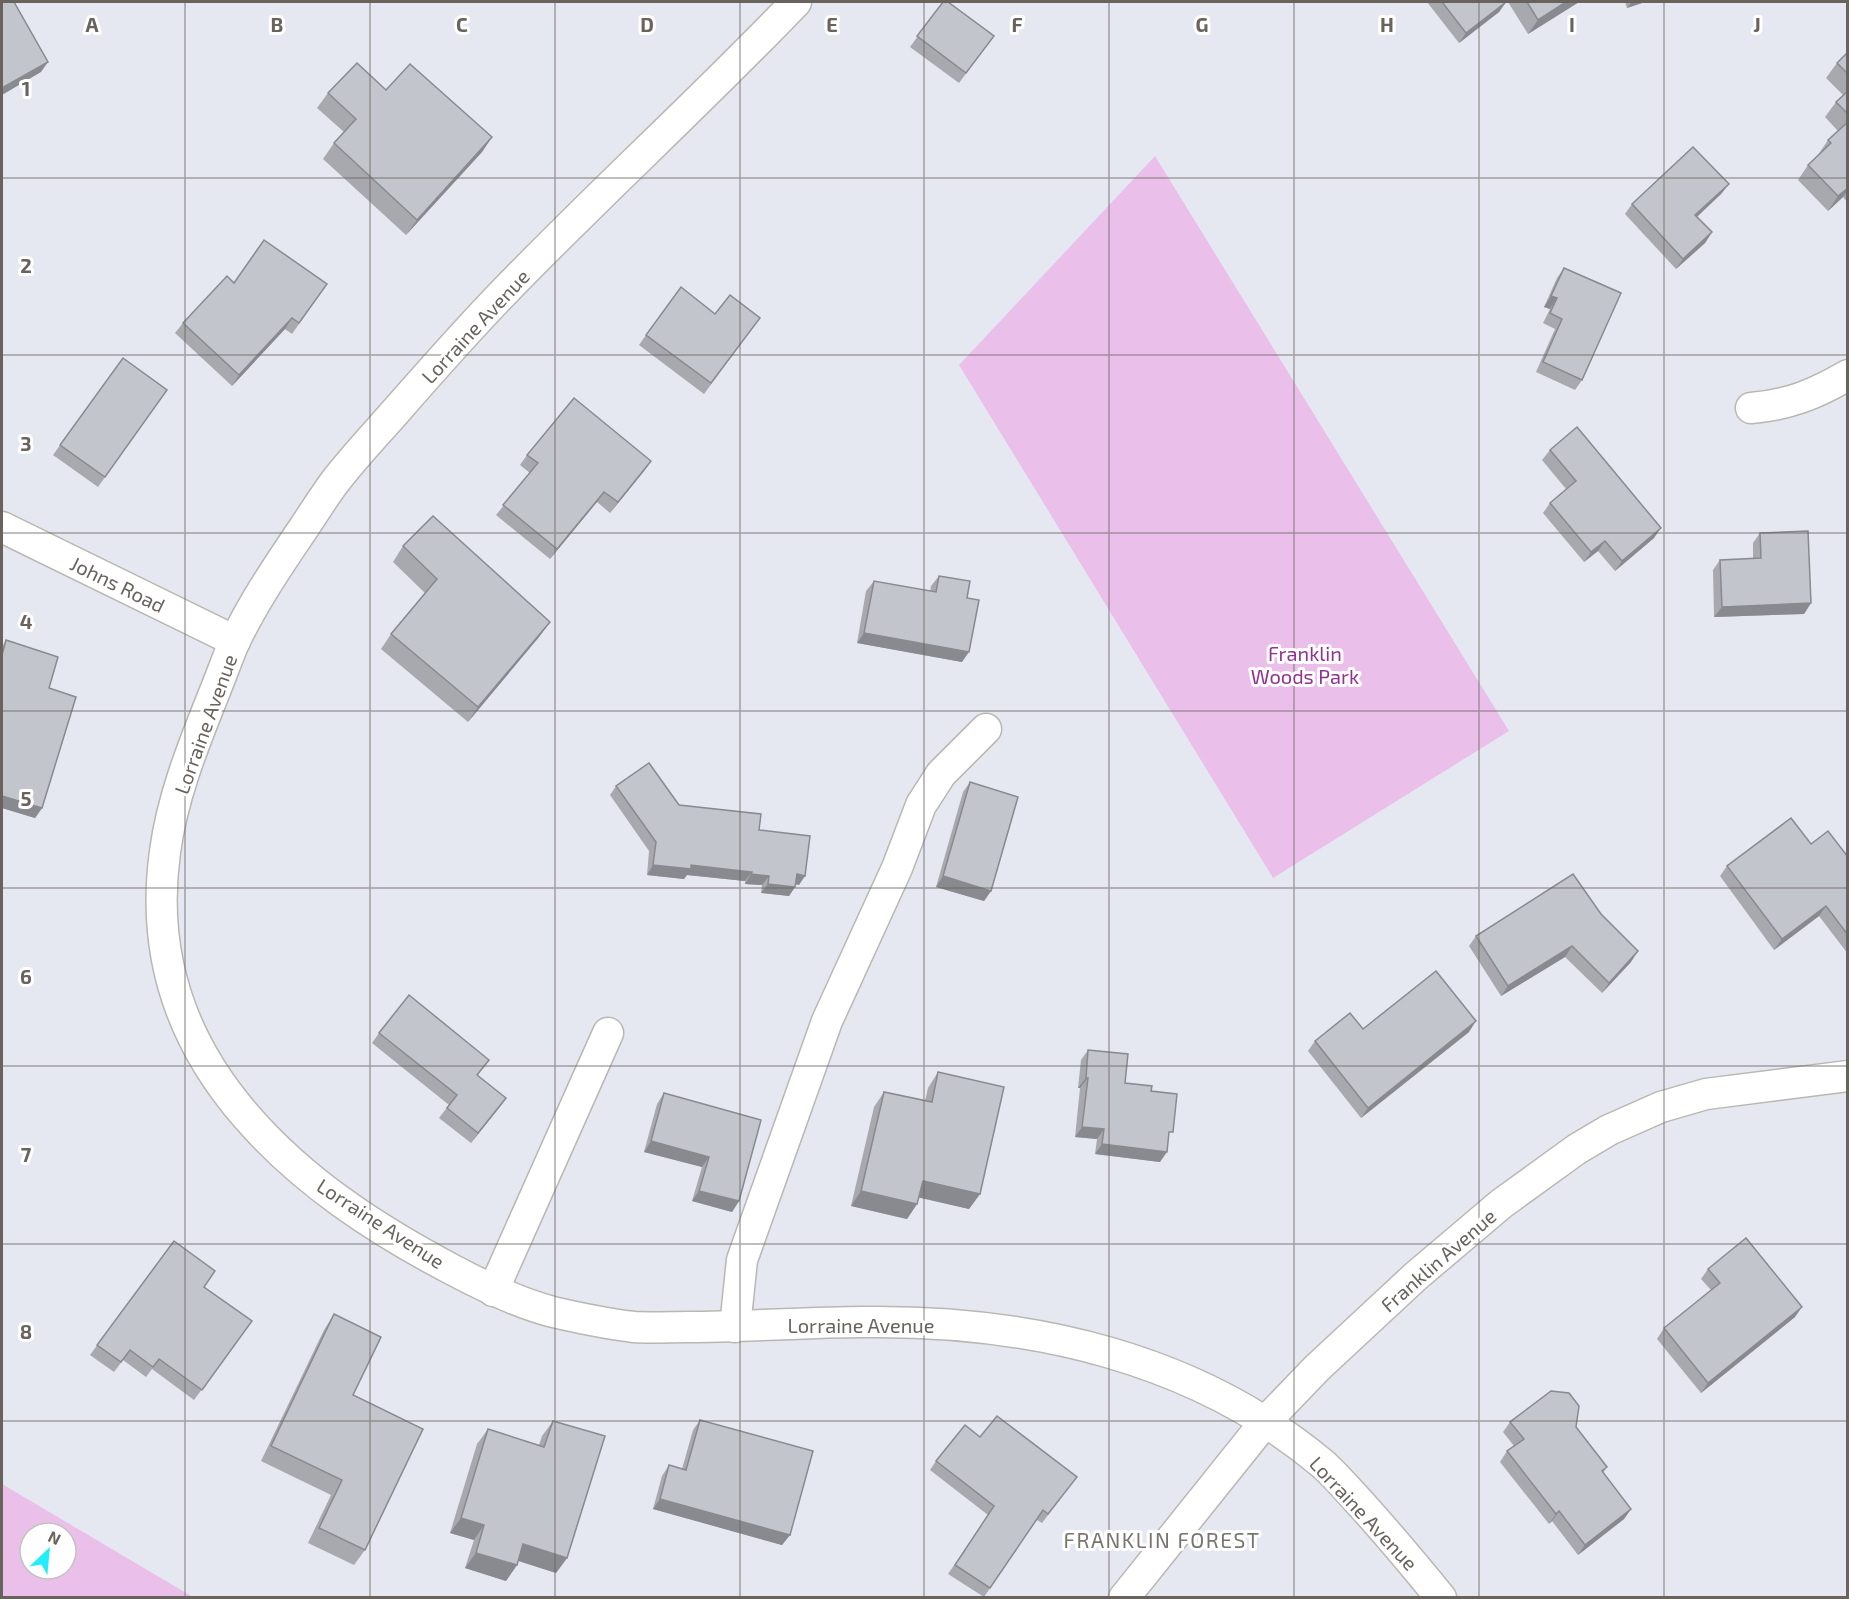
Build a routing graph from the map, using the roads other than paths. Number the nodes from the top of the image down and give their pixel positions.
1 (796, 2) edge
2 (1848, 375) edge
3 (1751, 408) dead end
4 (2, 527) edge
5 (235, 641) junction
6 (986, 729) dead end
7 (608, 1033) dead end
8 (1848, 1076) edge
9 (493, 1291) junction
10 (735, 1327) junction
11 (1265, 1422) junction
12 (1125, 1598) edge
13 (1441, 1598) edge

1 - 5 street, Lorraine Avenue
2 - 3 street
4 - 5 street, Johns Road
5 - 9 street, Lorraine Avenue
6 - 10 street
7 - 9 street
8 - 11 street, Franklin Avenue
9 - 10 street, Lorraine Avenue
10 - 11 street, Lorraine Avenue
11 - 12 street, Franklin Avenue
11 - 13 street, Lorraine Avenue

